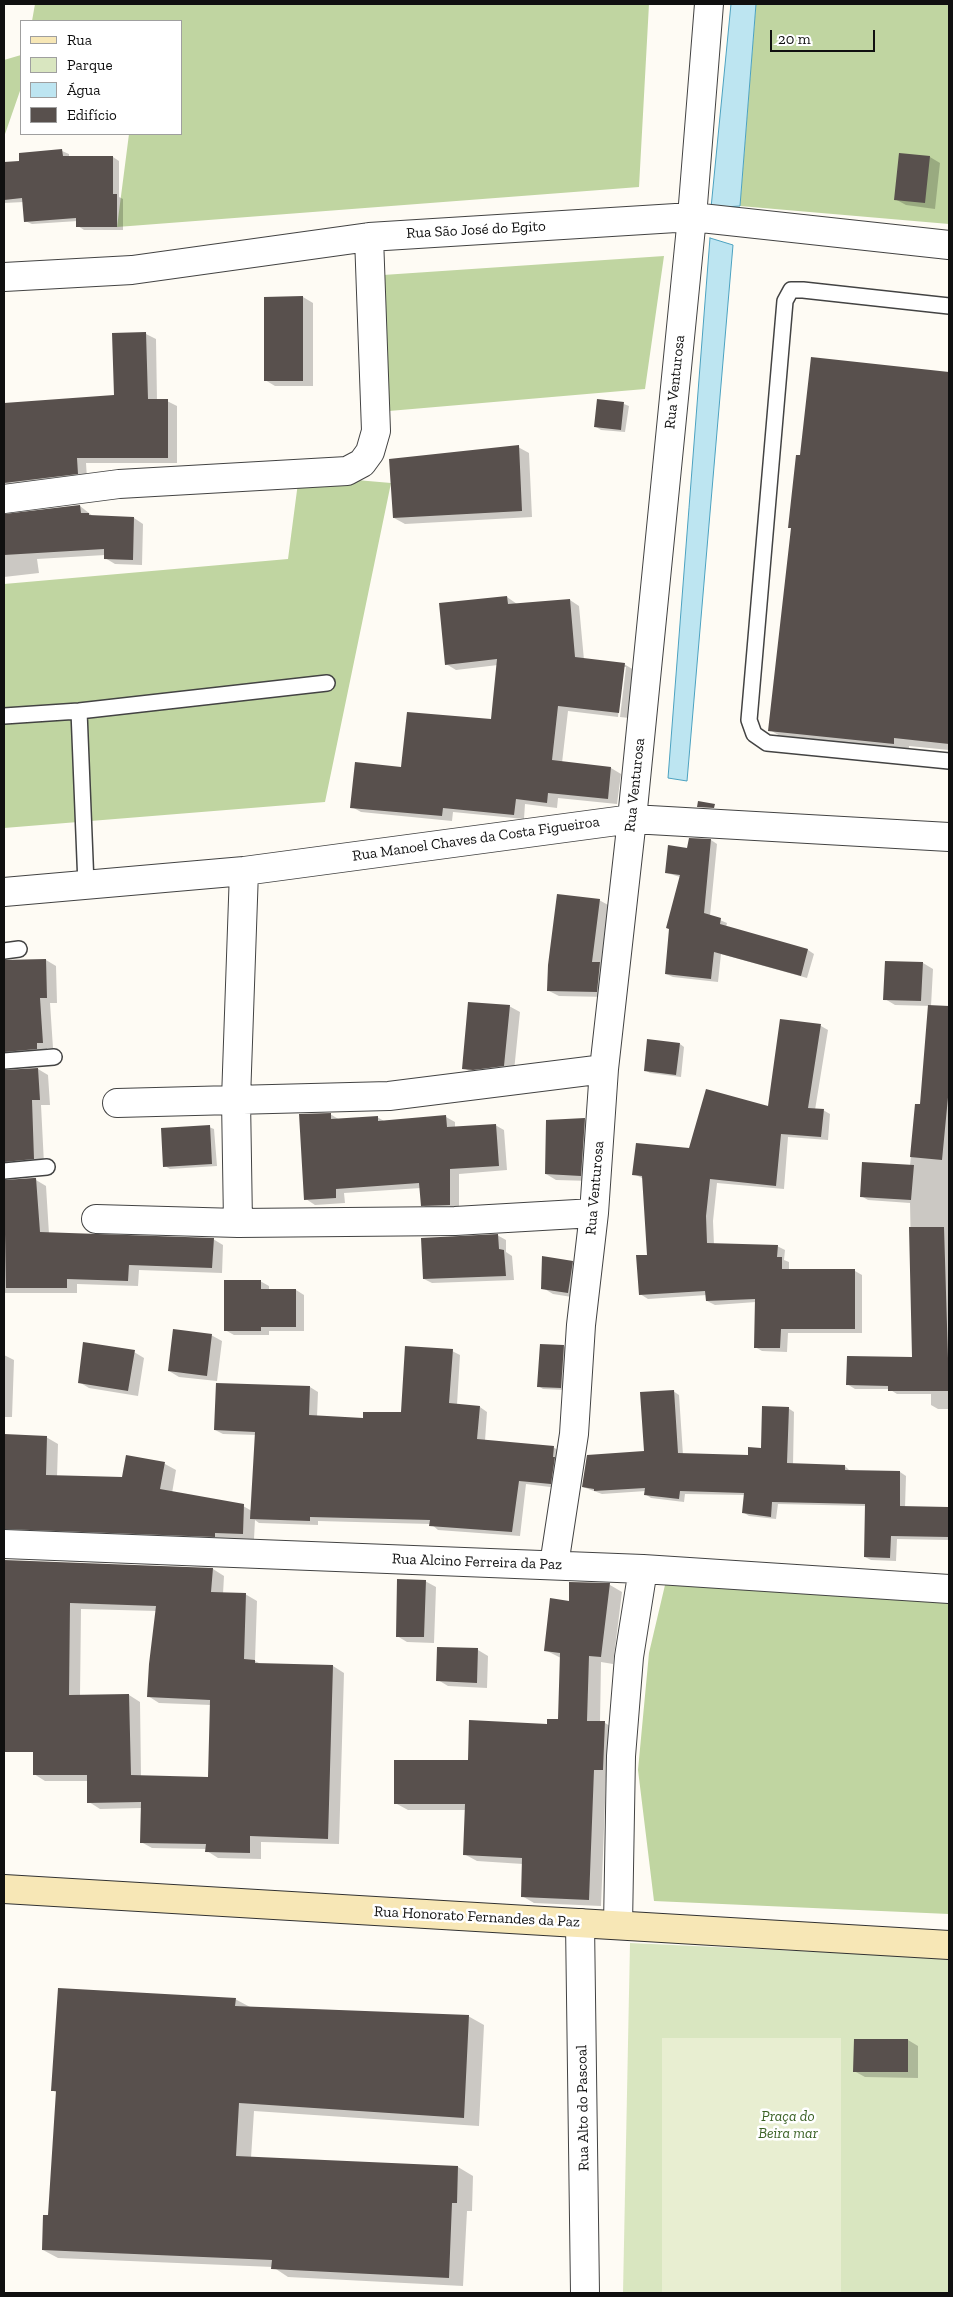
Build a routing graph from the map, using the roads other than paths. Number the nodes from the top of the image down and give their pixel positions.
1 (710, 4) edge
2 (692, 218) junction
3 (369, 237) junction
4 (949, 245) edge
5 (4, 277) edge
6 (949, 306) edge
7 (4, 499) edge
8 (327, 683) dead end
9 (79, 711) junction
10 (4, 716) edge
11 (949, 761) edge
12 (632, 819) junction
13 (949, 836) edge
14 (244, 870) junction
15 (86, 884) junction
16 (4, 892) edge
17 (54, 1057) dead end
18 (4, 1062) edge
19 (604, 1069) junction
20 (236, 1099) junction
21 (117, 1103) dead end
22 (47, 1167) dead end
23 (4, 1171) edge
24 (594, 1213) junction
25 (96, 1219) dead end
26 (238, 1223) junction
27 (4, 1544) edge
28 (554, 1565) junction
29 (643, 1568) junction
30 (949, 1589) edge
31 (4, 1889) edge
32 (580, 1923) junction
33 (618, 1925) junction
34 (949, 1945) edge
35 (585, 2293) edge

1 - 2 street, Rua Venturosa
2 - 3 street, Rua São José do Egito
2 - 4 street, Rua São José do Egito
2 - 12 street, Rua Venturosa
3 - 5 street, Rua São José do Egito
3 - 7 street
6 - 11 lane
8 - 9 lane
9 - 10 lane
9 - 15 lane
12 - 13 street, Rua Manoel Chaves da Costa Figueiroa
12 - 14 street, Rua Manoel Chaves da Costa Figueiroa
12 - 19 street, Rua Venturosa
14 - 15 street, Rua Manoel Chaves da Costa Figueiroa
14 - 20 street
15 - 16 street, Rua Manoel Chaves da Costa Figueiroa
17 - 18 lane
19 - 20 street
19 - 24 street, Rua Venturosa
20 - 21 street
20 - 26 street
22 - 23 lane
24 - 26 street
24 - 28 street, Rua Venturosa
25 - 26 street
27 - 28 street, Rua Alcino Ferreira da Paz
28 - 29 street, Rua Alcino Ferreira da Paz
29 - 30 street, Rua Alcino Ferreira da Paz
29 - 33 street
31 - 32 main road, Rua Honorato Fernandes da Paz
32 - 33 main road, Rua Honorato Fernandes da Paz
32 - 35 street, Rua Alto do Pascoal
33 - 34 main road, Rua Honorato Fernandes da Paz

